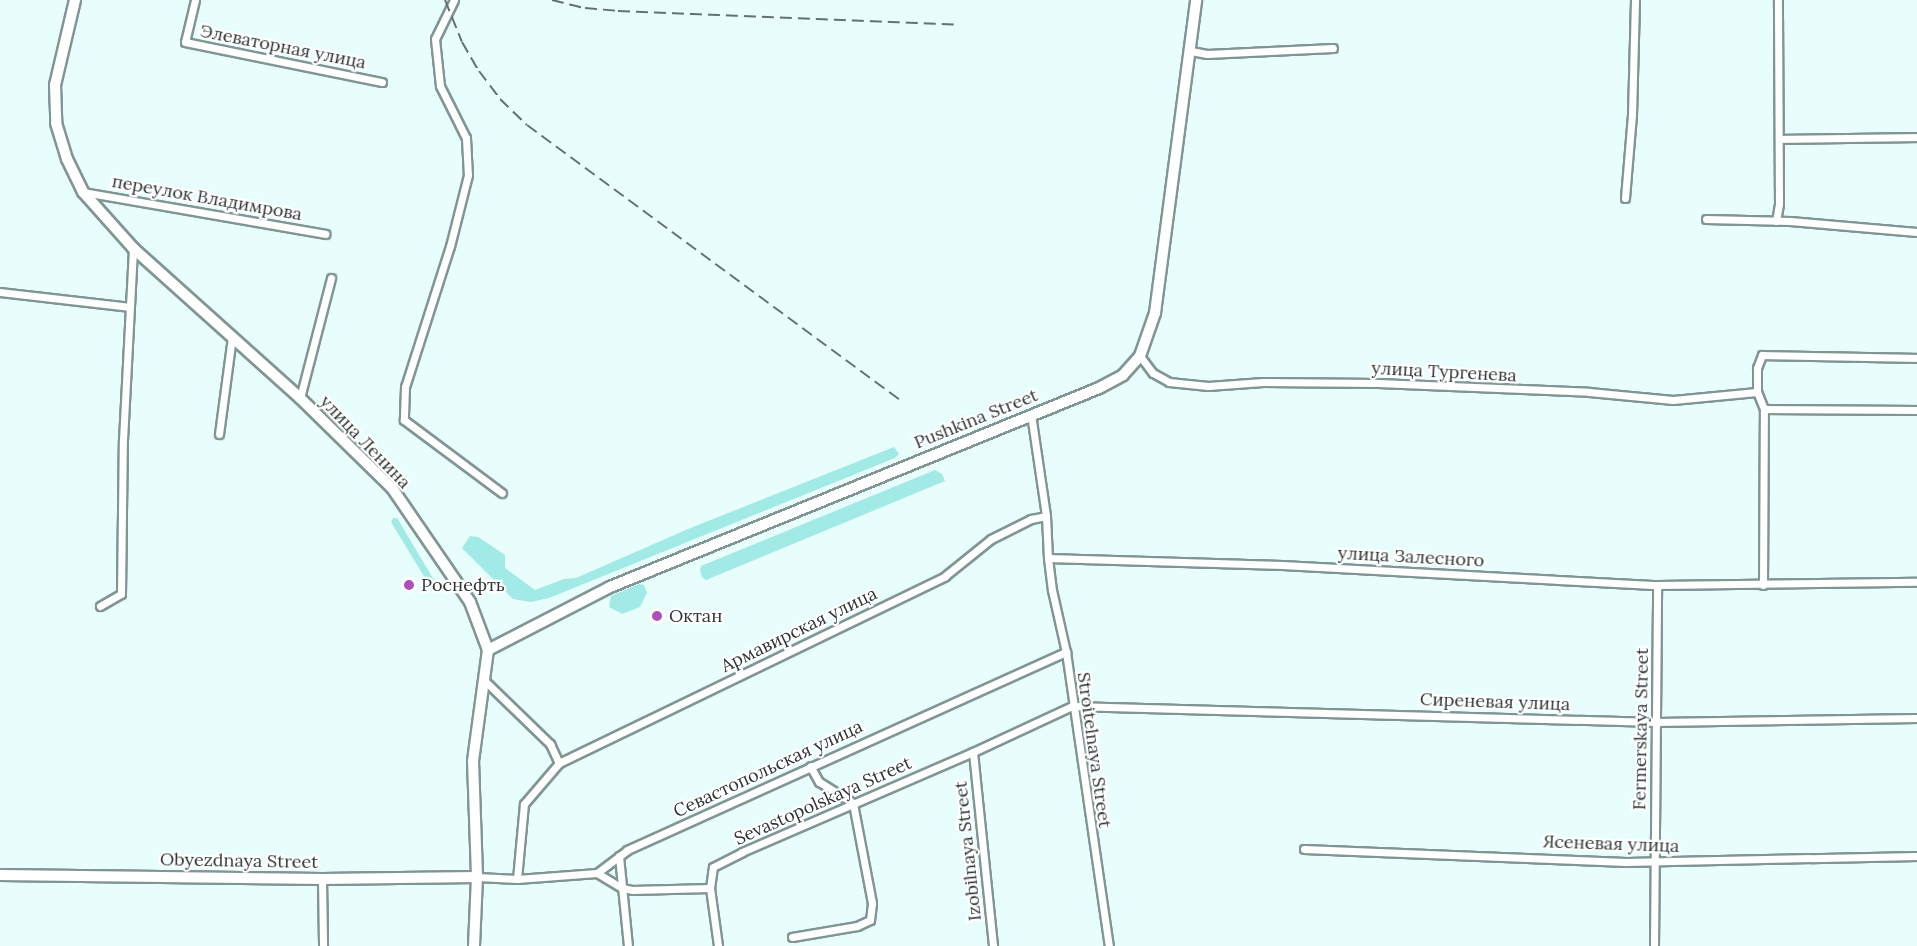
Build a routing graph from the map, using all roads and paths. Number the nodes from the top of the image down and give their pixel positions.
1 (75, 0) edge
2 (195, 0) edge
3 (454, 0) edge
4 (1196, 0) edge
5 (1635, 0) edge
6 (1778, 0) edge
7 (1333, 48) dead end
8 (1191, 51) junction
9 (382, 82) dead end
10 (1917, 137) edge
11 (1779, 139) junction
12 (83, 192) junction
13 (1625, 198) dead end
14 (1706, 219) dead end
15 (1776, 222) junction
16 (1917, 231) edge
17 (325, 234) dead end
18 (133, 248) junction
19 (331, 278) dead end
20 (0, 292) edge
21 (129, 307) junction
22 (232, 337) junction
23 (1140, 356) junction
24 (1917, 358) edge
25 (1757, 392) junction
26 (300, 398) junction
27 (1764, 409) junction
28 (1917, 410) edge
29 (1031, 414) junction
30 (219, 434) dead end
31 (502, 493) dead end
32 (1046, 516) junction
33 (1048, 558) junction
34 (1917, 582) edge
35 (1657, 585) junction
36 (1763, 585) junction
37 (100, 606) dead end
38 (488, 650) junction
39 (1066, 652) junction
40 (485, 681) junction
41 (1072, 705) junction
42 (1917, 718) edge
43 (1656, 722) junction
44 (973, 752) junction
45 (559, 763) junction
46 (810, 766) junction
47 (853, 803) junction
48 (1304, 849) dead end
49 (619, 856) junction
50 (1917, 856) edge
51 (1654, 861) junction
52 (597, 873) junction
53 (0, 875) edge
54 (477, 877) junction
55 (322, 879) junction
56 (517, 879) junction
57 (622, 888) junction
58 (710, 888) junction
59 (792, 937) dead end
60 (323, 946) edge
61 (474, 946) edge
62 (628, 946) edge
63 (718, 946) edge
64 (993, 946) edge
65 (1109, 946) edge
66 (1654, 946) edge

1 - 12 main road, улица Ленина
2 - 9 street, Элеваторная улица
3 - 31 street
4 - 8 main road, Pushkina Street
5 - 13 street
6 - 11 street
7 - 8 street
8 - 23 main road, Pushkina Street
10 - 11 street
11 - 15 street
12 - 17 street, переулок Владимрова
12 - 18 main road, улица Ленина
14 - 15 street
15 - 16 street
18 - 21 street
18 - 22 main road, улица Ленина
19 - 26 street
20 - 21 street
21 - 37 street
22 - 26 main road, улица Ленина
22 - 30 street
23 - 25 street, улица Тургенева
23 - 29 main road, Pushkina Street
24 - 25 street
25 - 27 street
26 - 38 main road, улица Ленина
27 - 28 street
27 - 36 street
29 - 32 street
29 - 38 main road, Pushkina Street
32 - 33 street
32 - 45 street, Армавирская улица
33 - 35 street, улица Залесного
33 - 39 street, Stroitelnaya Street
34 - 36 street, улица Залесного
35 - 36 street, улица Залесного
35 - 43 street, Fermerskaya Street
38 - 40 main road
39 - 41 street, Stroitelnaya Street
39 - 46 street, Севастопольская улица
40 - 45 street
40 - 54 main road
41 - 43 street, Сиреневая улица
41 - 44 street, Sevastopolskaya Street
41 - 65 street, Stroitelnaya Street
42 - 43 street, Сиреневая улица
43 - 51 street, Fermerskaya Street
44 - 47 street, Sevastopolskaya Street
44 - 64 street, Izobilnaya Street
45 - 56 street, Армавирская улица
46 - 47 street
46 - 49 street, Севастопольская улица
47 - 58 street, Sevastopolskaya Street
47 - 59 street
48 - 51 street, Ясеневая улица
49 - 52 street, Севастопольская улица
49 - 57 street
50 - 51 street, Ясеневая улица
51 - 66 street, Fermerskaya Street
52 - 56 street
52 - 57 street
53 - 55 main road, Obyezdnaya Street
54 - 55 main road, Obyezdnaya Street
54 - 56 street
54 - 61 main road
55 - 60 street
57 - 58 street
57 - 62 street
58 - 63 street

